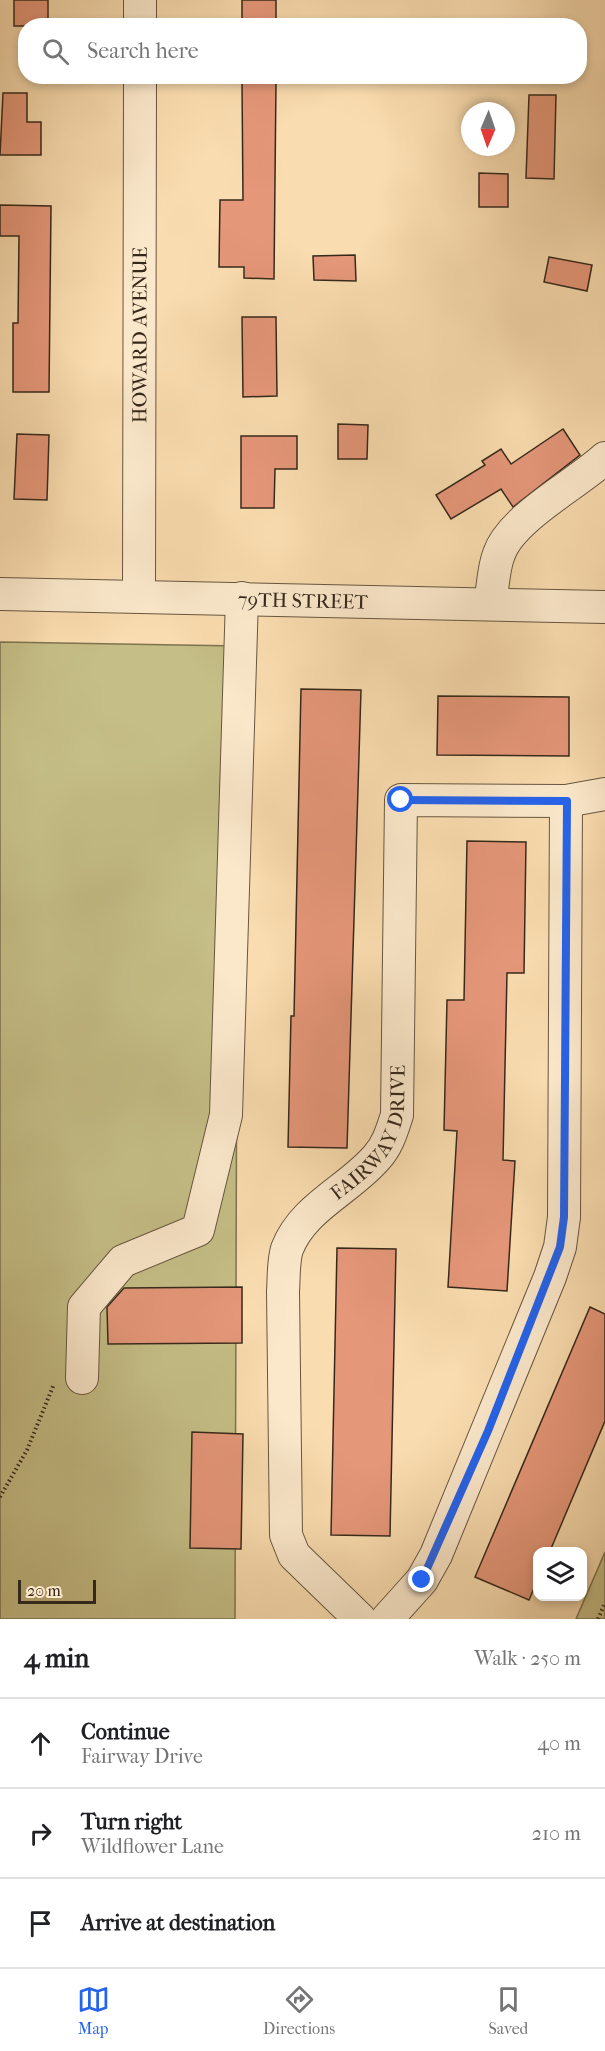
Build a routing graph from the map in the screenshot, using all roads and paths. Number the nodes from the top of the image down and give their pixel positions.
1 (140, 0) edge
2 (140, 18) edge
3 (140, 84) edge
4 (605, 458) edge
5 (0, 594) edge
6 (139, 595) junction
7 (242, 598) junction
8 (490, 604) junction
9 (605, 607) edge
10 (605, 794) edge
11 (567, 801) junction
12 (82, 1378) dead end
13 (605, 1603) edge
14 (360, 1619) edge
15 (387, 1619) edge
16 (598, 1619) edge

1 - 2 street
3 - 6 street, HOWARD AVENUE
4 - 8 street
5 - 6 street, 79TH STREET
6 - 7 street, 79TH STREET
7 - 8 street, 79TH STREET
7 - 12 street
8 - 9 street, 79TH STREET
10 - 11 street, FAIRWAY DRIVE
11 - 14 street, FAIRWAY DRIVE
11 - 15 street
13 - 16 path

